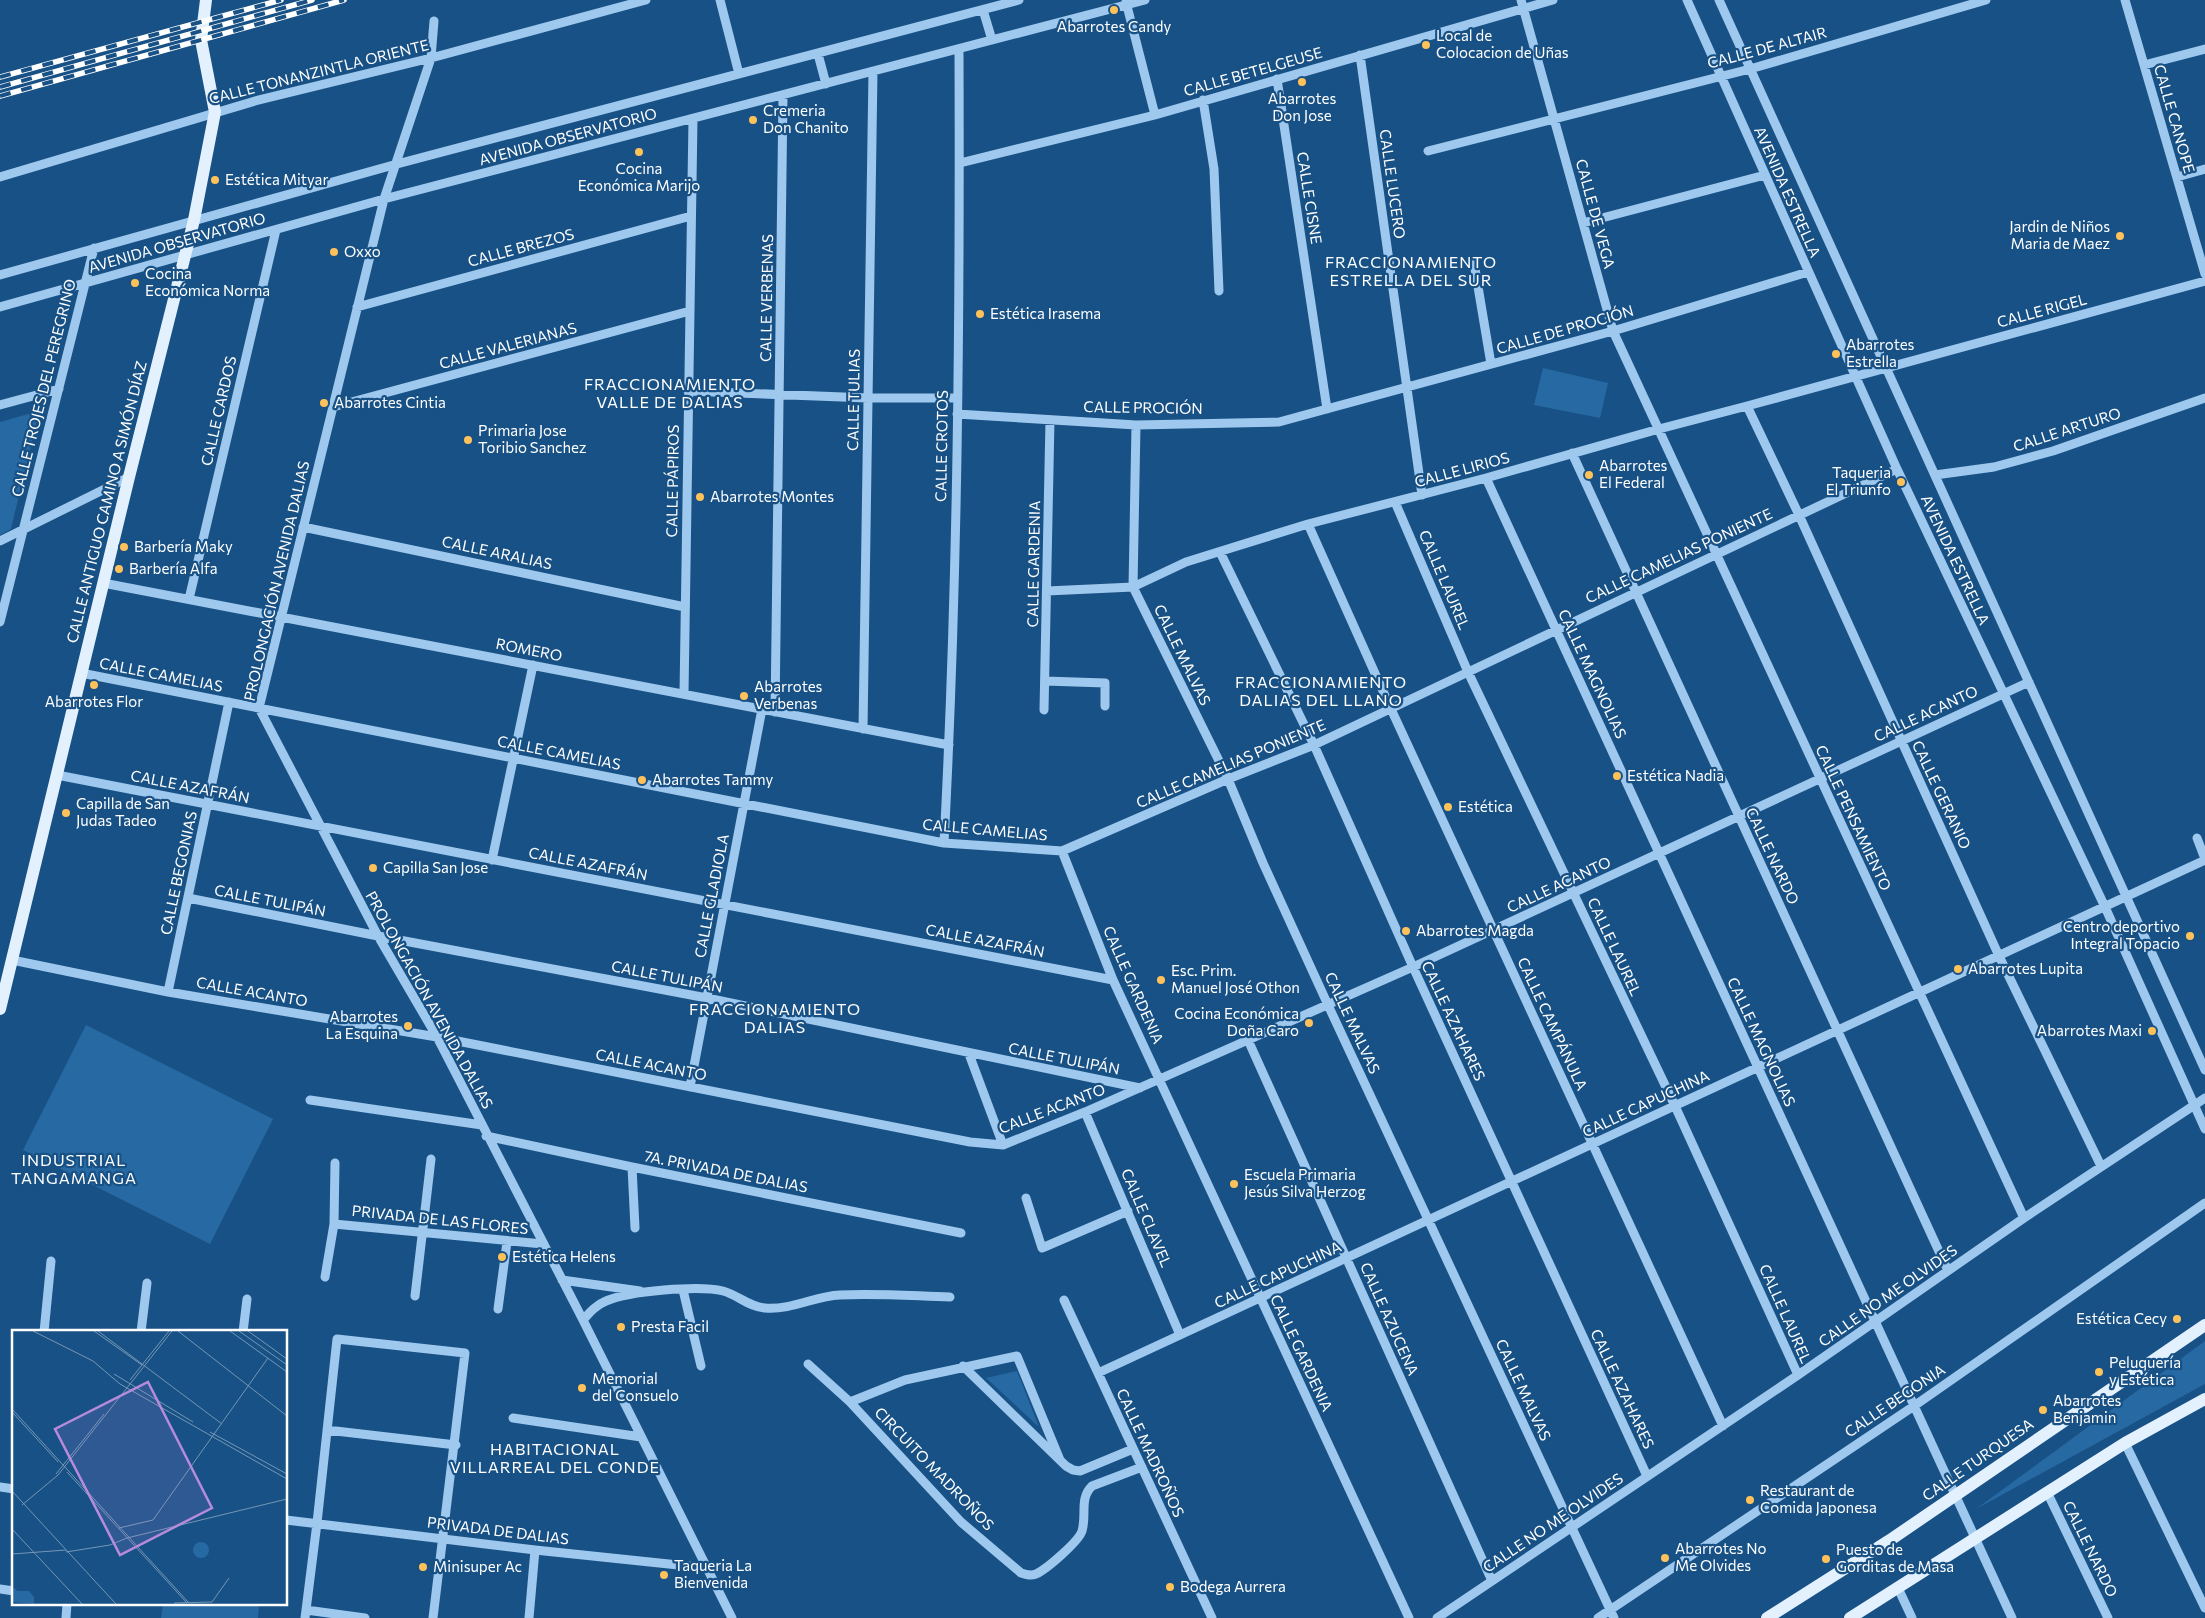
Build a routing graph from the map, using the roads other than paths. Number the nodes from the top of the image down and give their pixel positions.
1 (206, 0) edge
2 (646, 0) edge
3 (720, 0) edge
4 (1019, 0) edge
5 (1145, 0) edge
6 (1553, 0) edge
7 (1687, 0) edge
8 (1719, 0) edge
9 (1986, 0) edge
10 (2125, 0) edge
11 (1126, 3) edge
12 (1522, 4) edge
13 (983, 10) junction
14 (434, 21) dead end
15 (992, 40) junction
16 (959, 49) junction
17 (2205, 49) edge
18 (818, 54) junction
19 (1360, 55) junction
20 (431, 58) junction
21 (2144, 65) junction
22 (1750, 69) junction
23 (873, 71) junction
24 (739, 74) junction
25 (1721, 76) junction
26 (1277, 79) junction
27 (826, 84) junction
28 (784, 95) junction
29 (1203, 100) junction
30 (215, 112) junction
31 (1155, 115) junction
32 (1554, 118) junction
33 (693, 119) junction
34 (1428, 150) dead end
35 (960, 163) junction
36 (397, 164) junction
37 (2205, 169) edge
38 (1765, 175) junction
39 (0, 177) edge
40 (2177, 178) junction
41 (384, 199) junction
42 (691, 216) junction
43 (194, 220) junction
44 (1583, 223) junction
45 (276, 230) junction
46 (94, 248) junction
47 (184, 255) junction
48 (1474, 262) dead end
49 (1808, 272) junction
50 (0, 274) edge
51 (2205, 274) edge
52 (2205, 281) edge
53 (84, 283) junction
54 (1219, 291) dead end
55 (0, 307) edge
56 (357, 307) junction
57 (690, 311) junction
58 (1613, 331) junction
59 (1492, 364) junction
60 (1885, 369) junction
61 (1856, 377) junction
62 (1406, 388) junction
63 (59, 389) junction
64 (688, 391) junction
65 (779, 394) junction
66 (868, 398) junction
67 (957, 398) junction
68 (2205, 398) edge
69 (0, 405) edge
70 (1747, 406) junction
71 (333, 407) junction
72 (1327, 409) junction
73 (957, 414) junction
74 (1050, 420) junction
75 (1136, 425) junction
76 (1659, 429) junction
77 (1572, 453) junction
78 (1897, 469) junction
79 (1935, 475) junction
80 (129, 477) junction
81 (1486, 478) junction
82 (1422, 495) junction
83 (1395, 502) junction
84 (1799, 515) junction
85 (1308, 524) junction
86 (303, 527) junction
87 (23, 529) junction
88 (0, 542) edge
89 (1220, 552) junction
90 (1716, 554) junction
91 (103, 583) junction
92 (1133, 587) junction
93 (1047, 591) junction
94 (1635, 592) junction
95 (189, 599) junction
96 (685, 606) junction
97 (281, 617) junction
98 (0, 622) edge
99 (1556, 630) junction
100 (533, 665) junction
101 (1468, 672) junction
102 (81, 673) junction
103 (1045, 682) junction
104 (2029, 682) junction
105 (684, 694) junction
106 (2002, 694) junction
107 (229, 702) junction
108 (1104, 706) dead end
109 (259, 708) junction
110 (762, 709) junction
111 (1391, 709) junction
112 (1044, 710) dead end
113 (775, 712) junction
114 (864, 729) junction
115 (1901, 741) junction
116 (949, 745) junction
117 (1314, 745) junction
118 (514, 758) junction
119 (57, 775) junction
120 (1820, 778) junction
121 (1228, 779) junction
122 (744, 804) junction
123 (208, 805) junction
124 (1739, 816) junction
125 (321, 827) junction
126 (2197, 838) dead end
127 (944, 843) junction
128 (1062, 851) junction
129 (1659, 853) junction
130 (492, 860) junction
131 (2205, 860) edge
132 (1574, 893) junction
133 (2125, 897) junction
134 (188, 898) junction
135 (725, 904) junction
136 (2105, 907) junction
137 (1493, 930) junction
138 (378, 936) junction
139 (1999, 956) junction
140 (12, 960) junction
141 (1413, 967) junction
142 (1113, 980) junction
143 (168, 992) junction
144 (1920, 993) junction
145 (707, 998) junction
146 (1328, 1005) junction
147 (0, 1009) edge
148 (1838, 1031) junction
149 (437, 1038) junction
150 (1248, 1040) junction
151 (969, 1054) junction
152 (1758, 1068) junction
153 (2205, 1070) edge
154 (1160, 1080) junction
155 (690, 1087) junction
156 (1140, 1088) junction
157 (2205, 1098) edge
158 (310, 1100) dead end
159 (2194, 1105) junction
160 (1675, 1106) junction
161 (1085, 1112) junction
162 (482, 1125) junction
163 (2205, 1129) edge
164 (486, 1136) junction
165 (1594, 1144) junction
166 (1002, 1145) junction
167 (431, 1159) dead end
168 (335, 1162) dead end
169 (2101, 1166) junction
170 (632, 1167) junction
171 (1512, 1182) junction
172 (1026, 1198) dead end
173 (2205, 1203) edge
174 (1128, 1211) junction
175 (2024, 1218) junction
176 (1428, 1220) junction
177 (334, 1224) junction
178 (635, 1228) dead end
179 (422, 1232) junction
180 (961, 1233) dead end
181 (507, 1242) junction
182 (543, 1244) junction
183 (1346, 1258) junction
184 (51, 1260) dead end
185 (1948, 1271) junction
186 (324, 1277) dead end
187 (562, 1280) junction
188 (147, 1283) dead end
189 (683, 1290) junction
190 (648, 1292) junction
191 (415, 1296) dead end
192 (950, 1297) dead end
193 (1261, 1298) junction
194 (247, 1299) dead end
195 (1064, 1300) dead end
196 (498, 1309) dead end
197 (583, 1320) junction
198 (1875, 1322) junction
199 (2205, 1325) edge
200 (44, 1330) edge
201 (141, 1330) edge
202 (243, 1330) edge
203 (1180, 1335) junction
204 (808, 1364) dead end
205 (701, 1366) dead end
206 (963, 1366) junction
207 (1098, 1373) junction
208 (1798, 1376) junction
209 (2205, 1400) edge
210 (850, 1402) junction
211 (1914, 1406) junction
212 (513, 1418) dead end
213 (1723, 1426) junction
214 (328, 1430) junction
215 (641, 1437) junction
216 (2125, 1443) junction
217 (456, 1446) junction
218 (1133, 1449) junction
219 (1060, 1460) junction
220 (1142, 1467) junction
221 (1647, 1476) junction
222 (2047, 1492) junction
223 (1956, 1495) junction
224 (288, 1520) edge
225 (317, 1523) junction
226 (1572, 1528) junction
227 (444, 1539) junction
228 (1975, 1539) junction
229 (535, 1550) junction
230 (707, 1568) junction
231 (1492, 1581) junction
232 (1898, 1588) junction
233 (2205, 1608) edge
234 (305, 1614) edge
235 (1612, 1614) edge
236 (365, 1618) edge
237 (433, 1618) edge
238 (529, 1618) edge
239 (732, 1618) edge
240 (1212, 1618) edge
241 (1409, 1618) edge
242 (1437, 1618) edge
243 (1598, 1618) edge
244 (1767, 1618) edge
245 (1850, 1618) edge
246 (1912, 1618) edge
247 (2012, 1618) edge
248 (2108, 1618) edge

1 - 30 main road, CALLE ANTIGUO CAMINO A SIMÓN DÍAZ
2 - 20 street, CALLE TONANZINTLA ORIENTE
3 - 24 street
4 - 13 street, AVENIDA OBSERVATORIO
5 - 11 street, AVENIDA OBSERVATORIO
6 - 12 street, CALLE BETELGEUSE
7 - 25 street, AVENIDA ESTRELLA
8 - 22 street, AVENIDA ESTRELLA
9 - 22 street, CALLE DE ALTAIR
10 - 21 street, CALLE CANOPE
11 - 15 street, AVENIDA OBSERVATORIO
11 - 31 street
12 - 19 street, CALLE BETELGEUSE
12 - 32 street, CALLE DE VEGA
13 - 15 street
13 - 18 street, AVENIDA OBSERVATORIO
14 - 20 street, PROLONGACIÓN AVENIDA DALIAS
15 - 16 street, AVENIDA OBSERVATORIO
16 - 23 street, AVENIDA OBSERVATORIO
16 - 35 street, CALLE CROTOS
17 - 21 street
18 - 24 street, AVENIDA OBSERVATORIO
18 - 27 street
19 - 26 street, CALLE BETELGEUSE
19 - 62 street, CALLE LUCERO
20 - 30 street, CALLE TONANZINTLA ORIENTE
20 - 36 street, PROLONGACIÓN AVENIDA DALIAS
21 - 40 street, CALLE CANOPE
22 - 25 street, CALLE DE ALTAIR
22 - 60 street, AVENIDA ESTRELLA
23 - 27 street, AVENIDA OBSERVATORIO
23 - 66 street, CALLE TULIAS
24 - 36 street, AVENIDA OBSERVATORIO
25 - 32 street, CALLE DE ALTAIR
25 - 38 street, AVENIDA ESTRELLA
26 - 29 street, CALLE BETELGEUSE
26 - 72 street, CALLE CISNE
27 - 28 street, AVENIDA OBSERVATORIO
28 - 33 street, AVENIDA OBSERVATORIO
28 - 65 street, CALLE VERBENAS
29 - 31 street, CALLE BETELGEUSE
29 - 54 street
30 - 39 street, CALLE TONANZINTLA ORIENTE
30 - 43 main road, CALLE ANTIGUO CAMINO A SIMÓN DÍAZ
31 - 35 street, CALLE BETELGEUSE
32 - 34 street, CALLE DE ALTAIR
32 - 44 street, CALLE DE VEGA
33 - 41 street, AVENIDA OBSERVATORIO
33 - 42 street, CALLE PÁPIROS
35 - 67 street, CALLE CROTOS
36 - 41 street, PROLONGACIÓN AVENIDA DALIAS
36 - 43 street, AVENIDA OBSERVATORIO
37 - 40 street
38 - 44 street
38 - 49 street, AVENIDA ESTRELLA
40 - 51 street, CALLE CANOPE
41 - 45 street, AVENIDA OBSERVATORIO
41 - 56 street, PROLONGACIÓN AVENIDA DALIAS
42 - 56 street, CALLE BREZOS
42 - 57 street, CALLE PÁPIROS
43 - 46 street, AVENIDA OBSERVATORIO
43 - 47 main road, CALLE ANTIGUO CAMINO A SIMÓN DÍAZ
44 - 58 street, CALLE DE VEGA
45 - 47 street, AVENIDA OBSERVATORIO
45 - 95 street, CALLE CARDOS
46 - 50 street, AVENIDA OBSERVATORIO
46 - 53 street, CALLE TROJES DEL PEREGRINO
47 - 53 street, AVENIDA OBSERVATORIO
47 - 80 main road, CALLE ANTIGUO CAMINO A SIMÓN DÍAZ
48 - 59 street
49 - 58 street, CALLE DE PROCIÓN
49 - 61 street, AVENIDA ESTRELLA
52 - 60 street, CALLE RIGEL
53 - 55 street, AVENIDA OBSERVATORIO
53 - 63 street, CALLE TROJES DEL PEREGRINO
56 - 71 street, PROLONGACIÓN AVENIDA DALIAS
57 - 64 street, CALLE PÁPIROS
57 - 71 street, CALLE VALERIANAS
58 - 59 street, CALLE DE PROCIÓN
58 - 76 street, CALLE DE VEGA
59 - 62 street, CALLE DE PROCIÓN
60 - 61 street, CALLE LIRIOS
60 - 79 street, AVENIDA ESTRELLA
61 - 70 street, CALLE LIRIOS
61 - 78 street, AVENIDA ESTRELLA
62 - 72 street, CALLE DE PROCIÓN
62 - 82 street, CALLE LUCERO
63 - 69 street
63 - 87 street, CALLE TROJES DEL PEREGRINO
64 - 65 street
64 - 96 street, CALLE PÁPIROS
65 - 66 street
65 - 113 street, CALLE VERBENAS
66 - 67 street
66 - 114 street, CALLE TULIAS
67 - 73 street, CALLE CROTOS
68 - 79 street, CALLE ARTURO
70 - 76 street, CALLE LIRIOS
70 - 84 street, CALLE GERANIO
71 - 86 street, PROLONGACIÓN AVENIDA DALIAS
72 - 75 street, CALLE PROCIÓN
73 - 74 street, CALLE PROCIÓN
73 - 116 street, CALLE CROTOS
74 - 75 street, CALLE PROCIÓN
74 - 93 street, CALLE GARDENIA
75 - 92 street, CALLE MALVAS
76 - 77 street, CALLE LIRIOS
76 - 90 street, CALLE PENSAMIENTO
77 - 81 street, CALLE LIRIOS
77 - 94 street, CALLE NARDO
78 - 84 street, CALLE CAMELIAS PONIENTE
78 - 106 street, AVENIDA ESTRELLA
79 - 104 street, AVENIDA ESTRELLA
80 - 87 street
80 - 91 main road, CALLE ANTIGUO CAMINO A SIMÓN DÍAZ
81 - 82 street, CALLE LIRIOS
81 - 99 street, CALLE MAGNOLIAS
82 - 83 street, CALLE LIRIOS
83 - 85 street, CALLE LIRIOS
83 - 101 street, CALLE LAUREL
84 - 90 street, CALLE CAMELIAS PONIENTE
84 - 115 street, CALLE GERANIO
85 - 89 street, CALLE LIRIOS
85 - 111 street, CALLE CAMPÁNULA
86 - 96 street, CALLE ARALIAS
86 - 97 street, PROLONGACIÓN AVENIDA DALIAS
87 - 88 street
87 - 98 street, CALLE TROJES DEL PEREGRINO
89 - 92 street, CALLE LIRIOS
89 - 117 street, CALLE AZAHARES
90 - 94 street, CALLE CAMELIAS PONIENTE
90 - 120 street, CALLE PENSAMIENTO
91 - 95 street, ROMERO
91 - 102 main road, CALLE ANTIGUO CAMINO A SIMÓN DÍAZ
92 - 93 street, CALLE LIRIOS
92 - 121 street, CALLE MALVAS
93 - 103 street, CALLE GARDENIA
94 - 99 street, CALLE CAMELIAS PONIENTE
94 - 124 street, CALLE NARDO
95 - 97 street, ROMERO
96 - 105 street, CALLE PÁPIROS
97 - 100 street, ROMERO
97 - 109 street, PROLONGACIÓN AVENIDA DALIAS
99 - 101 street, CALLE CAMELIAS PONIENTE
99 - 129 street, CALLE MAGNOLIAS
100 - 105 street, ROMERO
100 - 118 street
101 - 111 street, CALLE CAMELIAS PONIENTE
101 - 132 street, CALLE LAUREL
102 - 107 street, CALLE CAMELIAS
102 - 119 main road, CALLE ANTIGUO CAMINO A SIMÓN DÍAZ
103 - 108 street
103 - 112 street, CALLE GARDENIA
104 - 106 street, CALLE ACANTO
104 - 133 street, AVENIDA ESTRELLA
105 - 110 street, ROMERO
106 - 115 street, CALLE ACANTO
106 - 136 street, AVENIDA ESTRELLA
107 - 109 street, CALLE CAMELIAS
107 - 123 street, CALLE BEGONIAS
109 - 118 street, CALLE CAMELIAS
109 - 125 street, PROLONGACIÓN AVENIDA DALIAS
110 - 113 street, ROMERO
110 - 122 street, CALLE GLADIOLA
111 - 117 street, CALLE CAMELIAS PONIENTE
111 - 137 street, CALLE CAMPÁNULA
113 - 114 street, ROMERO
114 - 116 street, ROMERO
115 - 120 street, CALLE ACANTO
115 - 139 street, CALLE GERANIO
116 - 127 street, CALLE CROTOS
117 - 121 street, CALLE CAMELIAS PONIENTE
117 - 141 street, CALLE AZAHARES
118 - 122 street, CALLE CAMELIAS
118 - 130 street
119 - 123 street, CALLE AZAFRÁN
119 - 140 main road, CALLE ANTIGUO CAMINO A SIMÓN DÍAZ
120 - 124 street, CALLE ACANTO
120 - 144 street, CALLE PENSAMIENTO
121 - 128 street, CALLE CAMELIAS PONIENTE
121 - 146 street, CALLE MALVAS
122 - 127 street, CALLE CAMELIAS
122 - 135 street, CALLE GLADIOLA
123 - 125 street, CALLE AZAFRÁN
123 - 134 street, CALLE BEGONIAS
124 - 129 street, CALLE ACANTO
124 - 148 street, CALLE NARDO
125 - 130 street, CALLE AZAFRÁN
125 - 138 street, PROLONGACIÓN AVENIDA DALIAS
126 - 131 street
127 - 128 street, CALLE CAMELIAS
128 - 142 street, CALLE GARDENIA
129 - 132 street, CALLE ACANTO
129 - 152 street, CALLE MAGNOLIAS
130 - 135 street, CALLE AZAFRÁN
131 - 133 street, CALLE CAPUCHINA
132 - 137 street, CALLE ACANTO
132 - 160 street, CALLE LAUREL
133 - 136 street, CALLE CAPUCHINA
133 - 153 street, AVENIDA ESTRELLA
134 - 138 street, CALLE TULIPÁN
134 - 143 street, CALLE BEGONIAS
135 - 142 street, CALLE AZAFRÁN
135 - 145 street, CALLE GLADIOLA
136 - 139 street, CALLE CAPUCHINA
136 - 159 street, AVENIDA ESTRELLA
137 - 141 street, CALLE ACANTO
137 - 165 street, CALLE CAMPÁNULA
138 - 145 street, CALLE TULIPÁN
138 - 149 street, PROLONGACIÓN AVENIDA DALIAS
139 - 144 street, CALLE CAPUCHINA
139 - 169 street, CALLE GERANIO
140 - 143 street, CALLE ACANTO
140 - 147 main road, CALLE ANTIGUO CAMINO A SIMÓN DÍAZ
141 - 146 street, CALLE ACANTO
141 - 171 street, CALLE AZAHARES
142 - 154 street, CALLE GARDENIA
143 - 149 street, CALLE ACANTO
144 - 148 street, CALLE CAPUCHINA
144 - 175 street, CALLE PENSAMIENTO
145 - 151 street, CALLE TULIPÁN
145 - 155 street, CALLE GLADIOLA
146 - 150 street, CALLE ACANTO
146 - 176 street, CALLE MALVAS
148 - 152 street, CALLE CAPUCHINA
148 - 185 street, CALLE NARDO
149 - 155 street, CALLE ACANTO
149 - 162 street, PROLONGACIÓN AVENIDA DALIAS
150 - 154 street, CALLE ACANTO
150 - 183 street, CALLE AZUCENA
151 - 156 street, CALLE TULIPÁN
151 - 166 street
152 - 160 street, CALLE CAPUCHINA
152 - 198 street, CALLE MAGNOLIAS
154 - 156 street, CALLE ACANTO
154 - 193 street, CALLE GARDENIA
155 - 166 street, CALLE ACANTO
156 - 161 street, CALLE ACANTO
157 - 159 street, CALLE NO ME OLVIDES
158 - 162 street
159 - 163 street, AVENIDA ESTRELLA
159 - 169 street, CALLE NO ME OLVIDES
160 - 165 street, CALLE CAPUCHINA
160 - 208 street, CALLE LAUREL
161 - 166 street, CALLE ACANTO
161 - 174 street, CALLE CLAVEL
162 - 164 street, PROLONGACIÓN AVENIDA DALIAS
164 - 170 street, 7A. PRIVADA DE DALIAS
164 - 182 street, PROLONGACIÓN AVENIDA DALIAS
165 - 171 street, CALLE CAPUCHINA
165 - 213 street, CALLE CAMPÁNULA
167 - 179 street
168 - 177 street, PRIVADA DE LAS FLORES
169 - 175 street, CALLE NO ME OLVIDES
170 - 178 street
170 - 180 street, 7A. PRIVADA DE DALIAS
171 - 176 street, CALLE CAPUCHINA
171 - 221 street, CALLE AZAHARES
172 - 174 street
173 - 211 street, CALLE BEGONIA
174 - 203 street, CALLE CLAVEL
175 - 185 street, CALLE NO ME OLVIDES
176 - 183 street, CALLE CAPUCHINA
176 - 226 street, CALLE MALVAS
177 - 179 street, PRIVADA DE LAS FLORES
177 - 186 street, PRIVADA DE LAS FLORES
179 - 181 street, PRIVADA DE LAS FLORES
179 - 191 street
181 - 182 street, PRIVADA DE LAS FLORES
181 - 196 street
182 - 187 street, PROLONGACIÓN AVENIDA DALIAS
183 - 193 street, CALLE CAPUCHINA
183 - 231 street, CALLE AZUCENA
184 - 200 street
185 - 198 street, CALLE NO ME OLVIDES
187 - 190 street
187 - 197 street, PROLONGACIÓN AVENIDA DALIAS
188 - 201 street
189 - 190 street
189 - 192 street
189 - 205 street
190 - 197 street
193 - 203 street, CALLE CAPUCHINA
193 - 241 street, CALLE GARDENIA
194 - 202 street
195 - 207 street, CALLE MADROÑOS
197 - 215 street, PROLONGACIÓN AVENIDA DALIAS
198 - 208 street, CALLE NO ME OLVIDES
198 - 211 street, CALLE MAGNOLIAS
199 - 223 main road, CALLE TURQUESA
203 - 207 street, CALLE CAPUCHINA
204 - 210 street, CIRCUITO MADROÑOS
206 - 210 street, CIRCUITO MADROÑOS
206 - 219 street
206 - 219 street, CIRCUITO MADROÑOS
207 - 218 street, CALLE MADROÑOS
208 - 213 street, CALLE NO ME OLVIDES
209 - 216 main road
210 - 220 street, CIRCUITO MADROÑOS
211 - 223 street, CALLE MAGNOLIAS
211 - 235 street, CALLE BEGONIA
212 - 215 street
213 - 221 street, CALLE NO ME OLVIDES
214 - 217 street
214 - 217 street
214 - 225 street
215 - 230 street, PROLONGACIÓN AVENIDA DALIAS
216 - 222 main road
216 - 233 street
217 - 227 street
218 - 219 street
218 - 220 street, CALLE MADROÑOS
220 - 240 street, CALLE MADROÑOS
221 - 226 street, CALLE NO ME OLVIDES
222 - 228 main road
222 - 248 street, CALLE NARDO
223 - 228 street, CALLE MAGNOLIAS
223 - 244 main road, CALLE TURQUESA
224 - 225 street, PRIVADA DE DALIAS
225 - 227 street, PRIVADA DE DALIAS
225 - 234 street
226 - 231 street, CALLE NO ME OLVIDES
226 - 235 street, CALLE MALVAS
227 - 229 street, PRIVADA DE DALIAS
227 - 237 street
228 - 232 main road
228 - 247 street, CALLE MAGNOLIAS
229 - 230 street, PRIVADA DE DALIAS
229 - 238 street
230 - 239 street, PROLONGACIÓN AVENIDA DALIAS
231 - 242 street, CALLE NO ME OLVIDES
232 - 245 main road
232 - 246 street
234 - 236 street
235 - 243 street, CALLE BEGONIA

